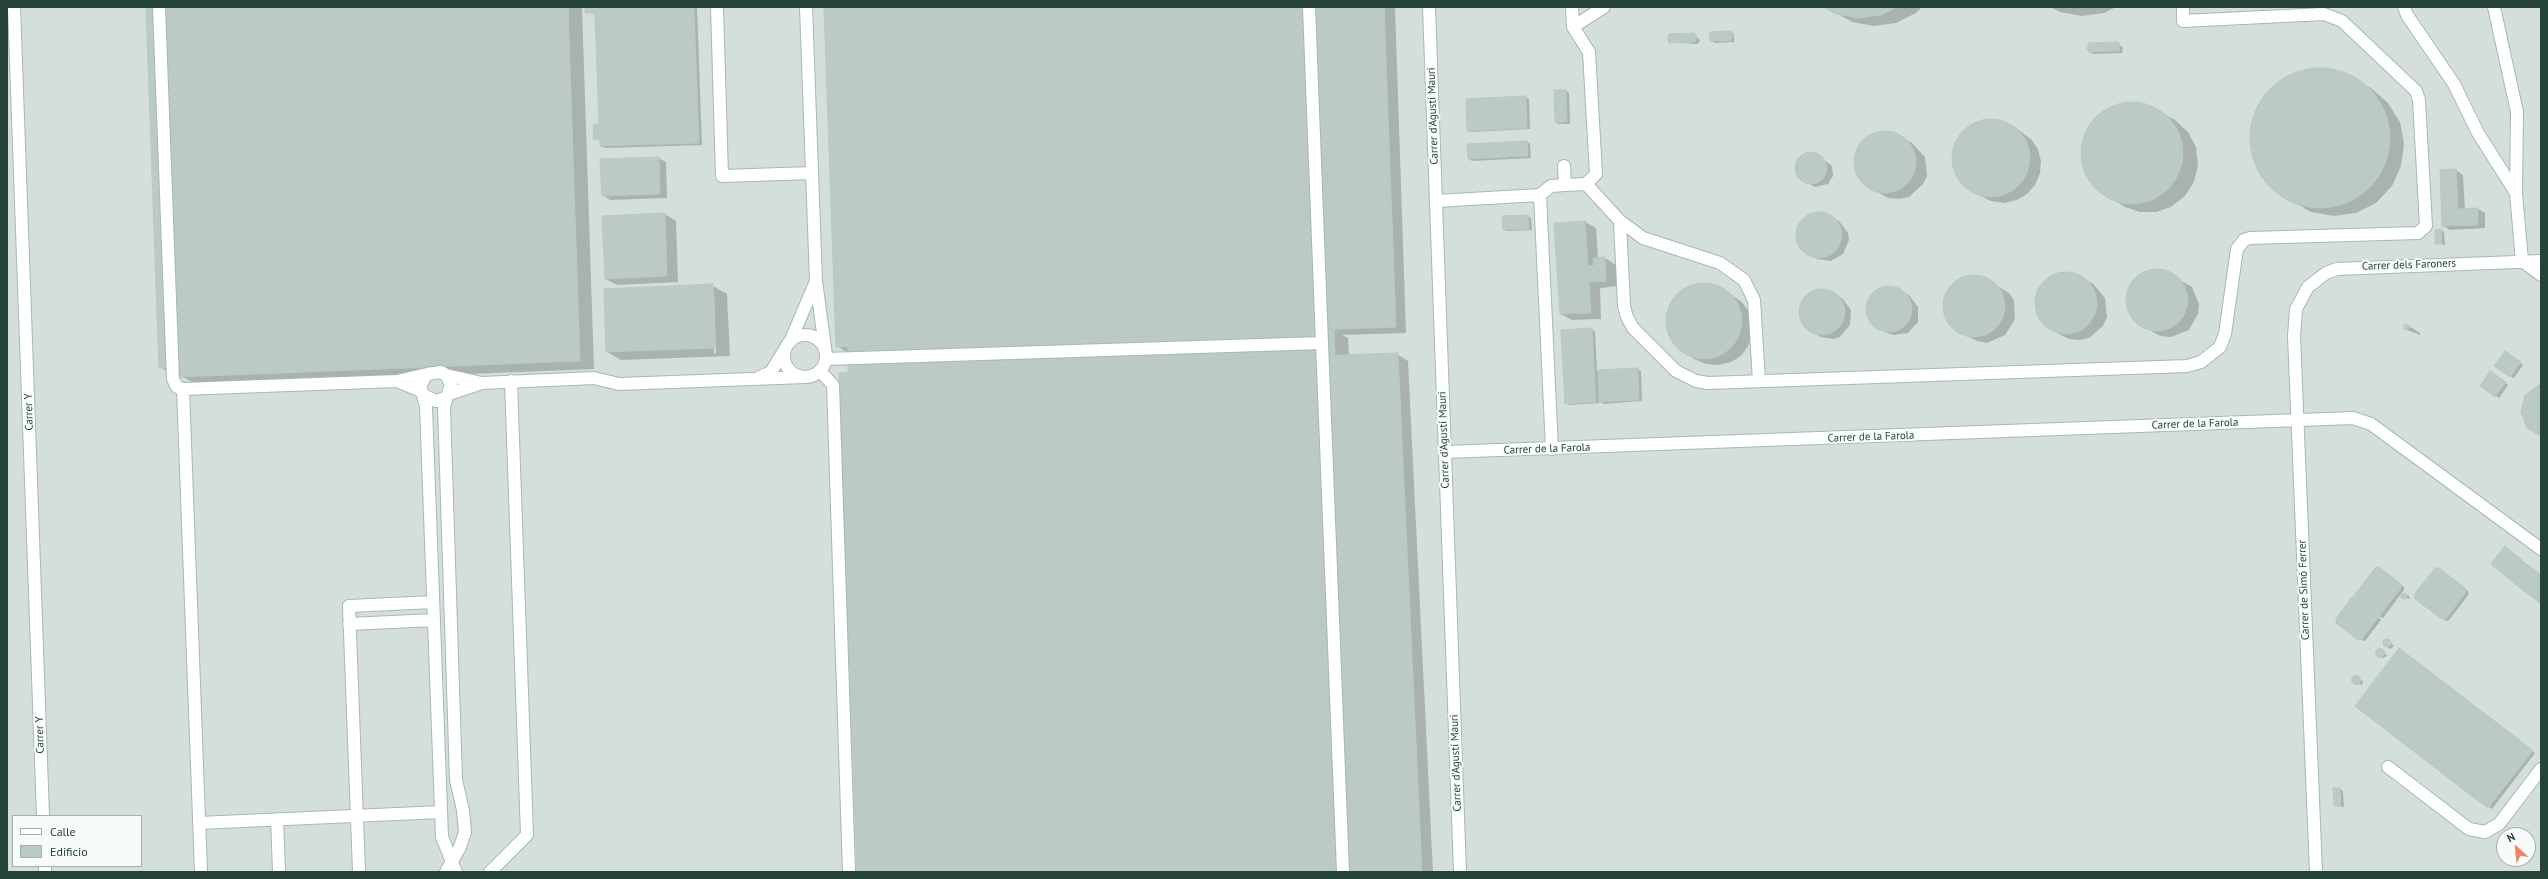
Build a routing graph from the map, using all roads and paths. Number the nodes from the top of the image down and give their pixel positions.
1 (14, 7) edge
2 (159, 7) edge
3 (717, 7) edge
4 (806, 7) edge
5 (1309, 7) edge
6 (1429, 7) edge
7 (1572, 7) edge
8 (1604, 7) edge
9 (2183, 7) edge
10 (2404, 7) edge
11 (2494, 7) edge
12 (1573, 27) junction
13 (1564, 166) dead end
14 (812, 173) junction
15 (1586, 184) junction
16 (1565, 185) junction
17 (2516, 193) junction
18 (1540, 195) junction
19 (1436, 201) junction
20 (1620, 221) junction
21 (2522, 261) junction
22 (2541, 261) edge
23 (2541, 275) edge
24 (816, 281) junction
25 (2296, 309) joint
26 (1322, 343) junction
27 (789, 345) junction
28 (826, 357) junction
29 (820, 371) junction
30 (427, 374) junction
31 (446, 374) junction
32 (805, 377) junction
33 (757, 378) junction
34 (397, 381) junction
35 (511, 381) junction
36 (1759, 381) junction
37 (482, 383) junction
38 (183, 388) junction
39 (422, 393) junction
40 (447, 396) junction
41 (2297, 420) junction
42 (1552, 449) junction
43 (1445, 452) junction
44 (2541, 549) edge
45 (433, 602) junction
46 (434, 620) junction
47 (349, 624) junction
48 (2388, 767) dead end
49 (2541, 769) edge
50 (441, 812) junction
51 (43, 815) edge
52 (356, 816) junction
53 (277, 819) junction
54 (199, 823) junction
55 (451, 869) edge
56 (201, 872) edge
57 (279, 872) edge
58 (359, 872) edge
59 (490, 872) edge
60 (849, 872) edge
61 (1343, 872) edge
62 (1460, 872) edge
63 (2316, 872) edge

1 - 51 street, Carrer Y
2 - 38 street
3 - 14 street
4 - 14 street
5 - 26 street
6 - 19 street, Carrer d'Agustí Mauri
7 - 12 street
8 - 12 street
9 - 36 street
10 - 17 street
11 - 17 street
12 - 15 street
13 - 16 street
14 - 24 street
15 - 16 street
15 - 20 street
16 - 18 street
17 - 21 street
18 - 19 street
18 - 42 street
19 - 43 street, Carrer d'Agustí Mauri
20 - 36 street
20 - 36 street
21 - 22 street, Carrer dels Faroners
21 - 23 street
21 - 25 street, Carrer dels Faroners
24 - 27 street
24 - 28 street
25 - 41 street, Carrer de Simó Ferrer
26 - 28 street
26 - 61 street
27 - 28 street
27 - 32 street
27 - 33 street
28 - 29 street
29 - 32 street
29 - 60 street
30 - 31 street
30 - 34 street
30 - 39 street
31 - 37 street
31 - 40 street
32 - 33 street
33 - 35 street
34 - 38 street
34 - 39 street
35 - 37 street
35 - 59 street
37 - 40 street
38 - 54 street
39 - 40 street
39 - 45 street
40 - 55 street
41 - 42 street, Carrer de la Farola
41 - 44 street, Carrer de la Farola
41 - 63 street, Carrer de Simó Ferrer
42 - 43 street, Carrer de la Farola
43 - 62 street, Carrer d'Agustí Mauri
45 - 46 street
45 - 47 street
46 - 47 street
46 - 50 street
47 - 52 street
48 - 49 street
50 - 52 street
50 - 55 street
52 - 53 street
52 - 58 street
53 - 54 street
53 - 57 street
54 - 56 street

